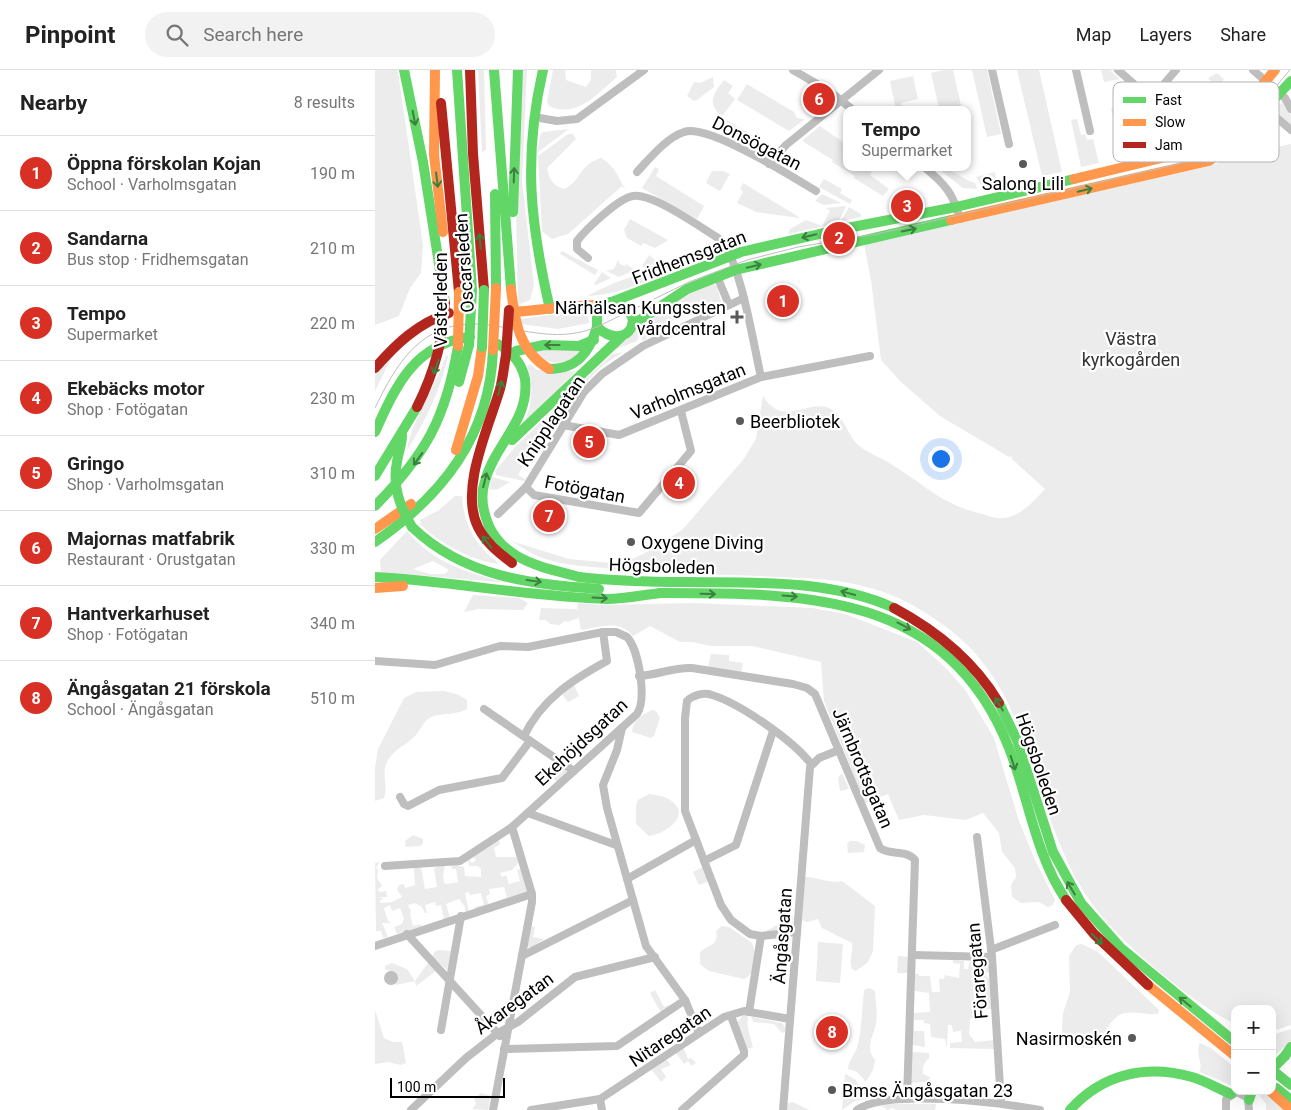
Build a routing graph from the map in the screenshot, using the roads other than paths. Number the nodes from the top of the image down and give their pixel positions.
1 (404, 70) edge
2 (436, 70) edge
3 (457, 70) edge
4 (470, 70) edge
5 (494, 70) edge
6 (518, 70) edge
7 (543, 70) edge
8 (644, 70) edge
9 (793, 70) edge
10 (879, 70) edge
11 (992, 70) edge
12 (1076, 70) edge
13 (1118, 70) edge
14 (1176, 70) edge
15 (1253, 70) edge
16 (1275, 70) edge
17 (1266, 81) joint
18 (1291, 81) edge
19 (1132, 82) edge
20 (1166, 82) edge
21 (1280, 94) joint
22 (841, 99) junction
23 (849, 106) edge
24 (1291, 109) edge
25 (534, 117) junction
26 (1279, 120) edge
27 (1291, 130) edge
28 (1090, 131) dead end
29 (1009, 144) dead end
30 (1150, 162) edge
31 (1205, 162) edge
32 (769, 164) junction
33 (929, 171) edge
34 (637, 172) dead end
35 (816, 191) dead end
36 (956, 207) junction
37 (959, 219) junction
38 (509, 240) junction
39 (730, 256) junction
40 (587, 258) dead end
41 (735, 270) junction
42 (717, 276) junction
43 (511, 289) junction
44 (743, 298) junction
45 (445, 302) junction
46 (607, 304) junction
47 (729, 304) junction
48 (553, 309) junction
49 (596, 323) junction
50 (632, 325) junction
51 (621, 337) junction
52 (594, 340) junction
53 (493, 350) junction
54 (508, 353) junction
55 (870, 356) dead end
56 (375, 368) edge
57 (761, 377) junction
58 (445, 409) junction
59 (681, 411) junction
60 (563, 425) junction
61 (375, 432) edge
62 (402, 434) junction
63 (456, 450) junction
64 (501, 451) junction
65 (375, 476) edge
66 (526, 487) junction
67 (375, 506) edge
68 (498, 514) dead end
69 (375, 530) edge
70 (375, 542) edge
71 (579, 577) junction
72 (375, 578) edge
73 (375, 588) edge
74 (481, 588) junction
75 (659, 593) junction
76 (603, 632) junction
77 (375, 661) edge
78 (639, 676) junction
79 (483, 709) dead end
80 (622, 728) junction
81 (773, 730) junction
82 (527, 739) junction
83 (839, 750) junction
84 (811, 764) junction
85 (574, 771) junction
86 (400, 797) dead end
87 (528, 813) junction
88 (512, 827) junction
89 (977, 837) dead end
90 (696, 840) junction
91 (616, 845) junction
92 (704, 861) junction
93 (385, 866) dead end
94 (627, 879) junction
95 (531, 894) junction
96 (633, 900) junction
97 (461, 916) junction
98 (1055, 925) dead end
99 (797, 932) junction
100 (407, 934) junction
101 (761, 936) junction
102 (375, 946) edge
103 (992, 954) junction
104 (913, 955) junction
105 (522, 956) junction
106 (655, 957) junction
107 (450, 983) junction
108 (685, 1000) junction
109 (749, 1012) junction
110 (731, 1016) junction
111 (790, 1019) junction
112 (508, 1029) junction
113 (441, 1030) dead end
114 (498, 1033) junction
115 (699, 1033) junction
116 (1231, 1039) edge
117 (505, 1045) junction
118 (1291, 1047) edge
119 (1231, 1053) edge
120 (1288, 1055) edge
121 (1276, 1065) edge
122 (1276, 1070) edge
123 (1276, 1072) edge
124 (1291, 1076) edge
125 (1291, 1085) edge
126 (1276, 1089) edge
127 (1274, 1095) edge
128 (907, 1098) junction
129 (600, 1099) junction
130 (1248, 1100) edge
131 (1291, 1100) edge
132 (1228, 1101) edge
133 (1001, 1103) junction
134 (411, 1110) edge
135 (493, 1110) edge
136 (531, 1110) edge
137 (601, 1110) edge
138 (682, 1110) edge
139 (783, 1110) edge
140 (857, 1110) edge
141 (1040, 1110) edge
142 (1070, 1110) edge
143 (1291, 1110) edge

1 -> 45 main road
2 -> 45 main road
2 - 58 main road, Västerleden, bridge
3 - 58 main road, Oscarsleden, bridge
63 -> 4 main road, Oscarsleden, bridge
5 - 38 main road
5 - 53 main road, bridge
38 -> 6 main road
7 - 25 main road
8 - 25 street
9 - 22 street
10 - 22 street
11 - 29 street
12 - 28 street
13 - 19 street
14 - 20 street
15 - 17 street
16 - 17 main road, Fridhemsgatan
18 - 21 main road
21 - 24 street
22 - 23 street
22 - 32 street
25 - 48 main road
26 - 27 street
30 - 36 main road, Fridhemsgatan
37 -> 31 main road, Fridhemsgatan
32 - 34 street, Donsögatan
32 - 35 street, Donsögatan
33 - 36 street
36 - 37 street
36 -> 39 main road, Fridhemsgatan
41 -> 37 main road, Fridhemsgatan
38 - 43 main road
39 - 40 street, Varholmsgatan
39 - 41 street, Varholmsgatan
39 - 46 main road, Fridhemsgatan
41 - 42 main road, Fridhemsgatan
41 - 44 street, Varholmsgatan
42 - 47 street
42 - 50 main road, Fridhemsgatan
43 - 52 main road, bridge
43 - 54 main road, bridge
44 - 47 street, Knipplagatan
44 - 57 street, Varholmsgatan
45 -> 62 main road, bridge
46 - 48 main road
46 - 49 main road
46 - 50 main road, Fridhemsgatan
47 - 60 street, Knipplagatan
48 - 49 main road
48 - 56 main road
49 - 51 main road
49 - 52 main road
50 - 51 main road, Fridhemsgatan
51 - 64 main road, Fridhemsgatan
52 -> 54 main road
53 - 63 main road
53 - 70 main road
54 - 61 main road
54 - 64 main road
71 -> 54 main road
55 - 57 street
57 - 59 street, Varholmsgatan
58 -> 67 main road, Västerleden
59 - 60 street, Varholmsgatan
59 - 66 street, Fotögatan
60 - 66 street, Knipplagatan
62 - 65 main road
62 -> 75 main road, bridge
63 - 69 main road
71 -> 64 main road
66 - 68 street, Knipplagatan
116 -> 71 main road, Högsboleden
72 - 74 main road
73 - 74 main road
74 -> 75 main road
75 -> 119 main road, Högsboleden
76 - 77 street, Ekehöjdsgatan
76 - 78 street, Ekehöjdsgatan
76 - 82 street
78 - 80 street, Ekehöjdsgatan
78 - 83 street, Järnbrottsgatan
79 - 82 street
80 - 85 street, Ekehöjdsgatan
80 - 91 street
81 - 84 street
81 - 90 street
81 - 92 street
82 - 85 street
82 - 86 street
83 - 84 street
83 - 104 street, Järnbrottsgatan
84 - 99 street, Ängåsgatan
85 - 87 street, Ekehöjdsgatan
87 - 88 street, Ekehöjdsgatan
87 - 91 street
88 - 93 street, Ekehöjdsgatan
88 - 95 street
89 - 103 street, Föraregatan
90 - 92 street
90 - 94 street
91 - 94 street
92 - 101 street
94 - 96 street
95 - 97 street
95 - 105 street
96 - 105 street
96 - 106 street
97 - 100 street
97 - 107 street
98 - 103 street
99 - 101 street
99 - 111 street, Ängåsgatan
100 - 102 street
100 - 107 street
101 - 109 street
103 - 104 street
103 - 133 street, Föraregatan
104 - 128 street, Järnbrottsgatan
105 - 112 street
106 - 108 street
106 - 112 street, Åkaregatan
107 - 113 street
107 - 114 street
108 - 115 street
108 - 117 street
109 - 110 street, Nitaregatan
109 - 111 street, Nitaregatan
110 - 115 street, Nitaregatan
110 - 138 street
111 - 139 street, Ängåsgatan
112 - 114 street, Åkaregatan
112 - 117 street
114 - 117 street
114 - 134 street, Åkaregatan
115 - 129 street, Nitaregatan
117 - 135 street
118 - 120 main road
120 - 121 main road, bridge
122 - 124 main road
123 - 125 main road
126 - 131 main road
127 - 143 main road
128 - 133 street
128 - 140 street
129 - 136 street, Nitaregatan
129 - 137 street
130 - 132 street
132 - 142 main road
133 - 141 street

